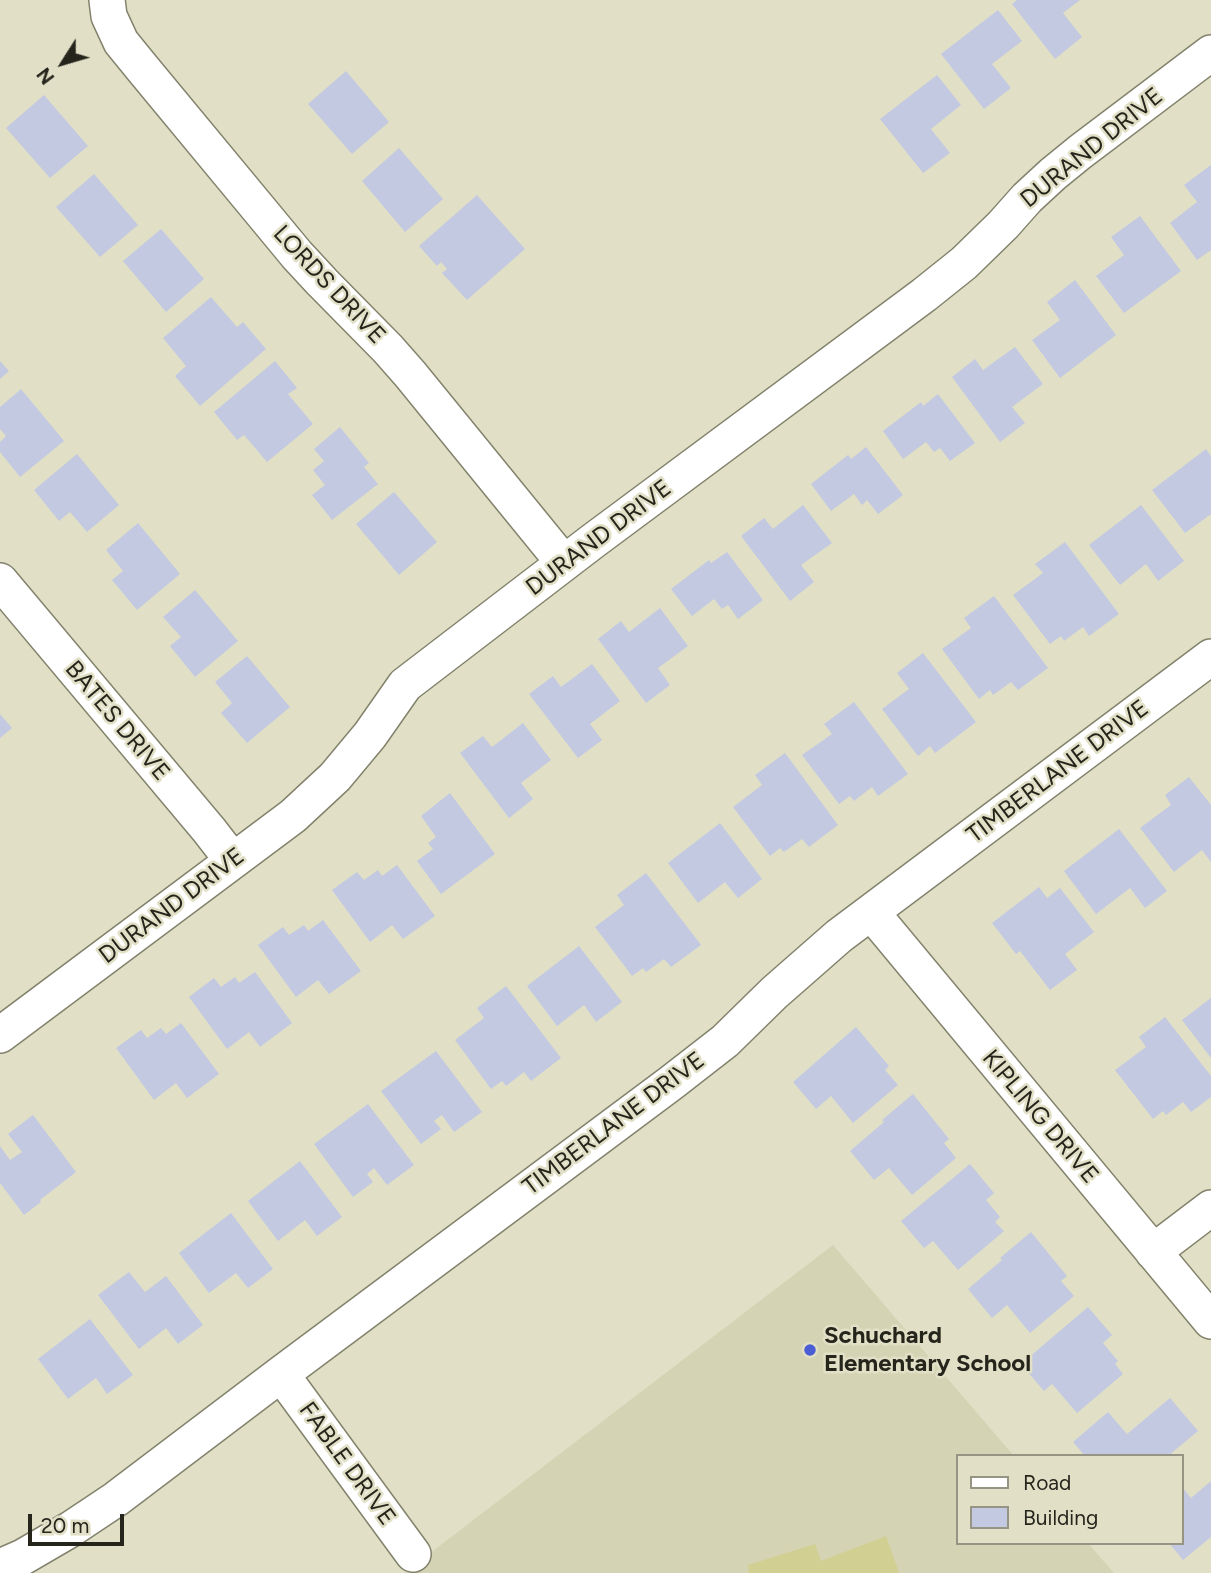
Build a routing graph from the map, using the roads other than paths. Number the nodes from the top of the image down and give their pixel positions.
1 (107, 0) edge
2 (1211, 53) edge
3 (565, 563) junction
4 (0, 581) edge
5 (1211, 657) edge
6 (233, 861) junction
7 (871, 912) junction
8 (0, 1035) edge
9 (1211, 1208) edge
10 (1153, 1252) junction
11 (1211, 1321) edge
12 (281, 1374) junction
13 (413, 1554) dead end
14 (0, 1567) edge

1 - 3 street, LORDS DRIVE
2 - 3 street, DURAND DRIVE
3 - 6 street, DURAND DRIVE
4 - 6 street, BATES DRIVE
5 - 7 street, TIMBERLANE DRIVE
6 - 8 street, DURAND DRIVE
7 - 10 street, KIPLING DRIVE
7 - 12 street, TIMBERLANE DRIVE
9 - 10 street
10 - 11 street, KIPLING DRIVE
12 - 13 street, FABLE DRIVE
12 - 14 street, TIMBERLANE DRIVE

